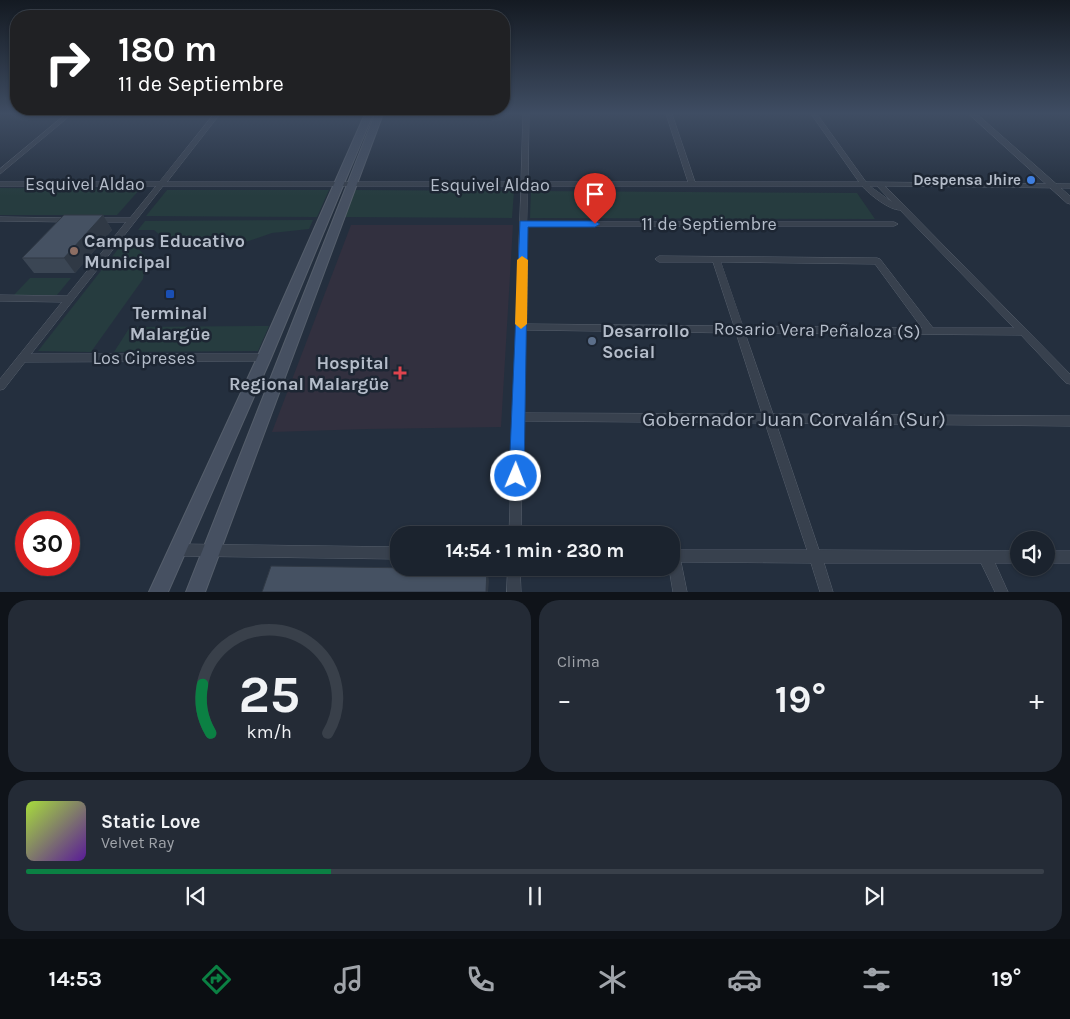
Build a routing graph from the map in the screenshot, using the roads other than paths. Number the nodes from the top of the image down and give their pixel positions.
1 (36, 142) edge
2 (195, 142) edge
3 (360, 142) edge
4 (366, 142) edge
5 (525, 142) edge
6 (678, 142) edge
7 (834, 142) edge
8 (1004, 142) edge
9 (0, 172) edge
10 (0, 184) edge
11 (162, 184) junction
12 (345, 184) junction
13 (864, 184) junction
14 (879, 184) junction
15 (524, 185) junction
16 (693, 185) junction
17 (1052, 185) junction
18 (1070, 186) edge
19 (1070, 201) edge
20 (0, 219) edge
21 (914, 219) junction
22 (76, 220) edge
23 (86, 220) edge
24 (134, 220) junction
25 (523, 224) junction
26 (894, 224) dead end
27 (659, 259) dead end
28 (716, 259) junction
29 (0, 298) edge
30 (70, 299) junction
31 (520, 327) junction
32 (740, 329) junction
33 (930, 331) junction
34 (1024, 332) junction
35 (23, 358) junction
36 (264, 358) junction
37 (1070, 380) edge
38 (0, 386) edge
39 (518, 417) junction
40 (770, 419) junction
41 (1070, 422) edge
42 (515, 526) edge
43 (177, 550) junction
44 (212, 550) junction
45 (390, 553) edge
46 (680, 556) edge
47 (816, 556) junction
48 (985, 557) junction
49 (1010, 557) edge
50 (1055, 557) edge
51 (1070, 557) edge
52 (514, 576) edge
53 (676, 576) edge
54 (158, 592) edge
55 (195, 592) edge
56 (514, 592) edge
57 (680, 592) edge
58 (827, 592) edge
59 (1002, 592) edge

1 - 9 street
2 - 11 street
3 - 12 main road
4 - 12 main road
5 - 15 street
6 - 16 street
7 - 13 street
8 - 17 street
10 - 11 street, Esquivel Aldao
11 - 12 street, Esquivel Aldao
11 - 24 street
12 - 15 street, Esquivel Aldao
12 - 36 main road
12 - 44 main road
13 - 14 street, Esquivel Aldao
13 - 16 street, Esquivel Aldao
13 - 21 street
14 - 17 street, Esquivel Aldao
14 - 21 street
15 - 16 street, Esquivel Aldao
15 - 25 street
17 - 18 street, Esquivel Aldao
17 - 19 street
20 - 22 street
21 - 34 street
23 - 24 street
24 - 30 street
25 - 26 street, 11 de Septiembre
25 - 31 street
27 - 28 street
28 - 32 street
28 - 33 street
29 - 30 street
30 - 35 street
31 - 32 street, Rosario Vera Peñaloza (S)
31 - 39 street
32 - 33 street, Rosario Vera Peñaloza (S)
32 - 40 street
33 - 34 street, Rosario Vera Peñaloza (S)
34 - 37 street
35 - 36 street, Los Cipreses
35 - 38 street
36 - 43 main road
39 - 40 street, Gobernador Juan Corvalán (Sur)
39 - 42 street
40 - 41 street, Gobernador Juan Corvalán (Sur)
40 - 47 street
43 - 44 street
43 - 54 main road
44 - 45 street
44 - 55 main road
46 - 47 street
47 - 48 street
47 - 58 street
48 - 49 street
48 - 59 street
50 - 51 street
52 - 56 street
53 - 57 street

